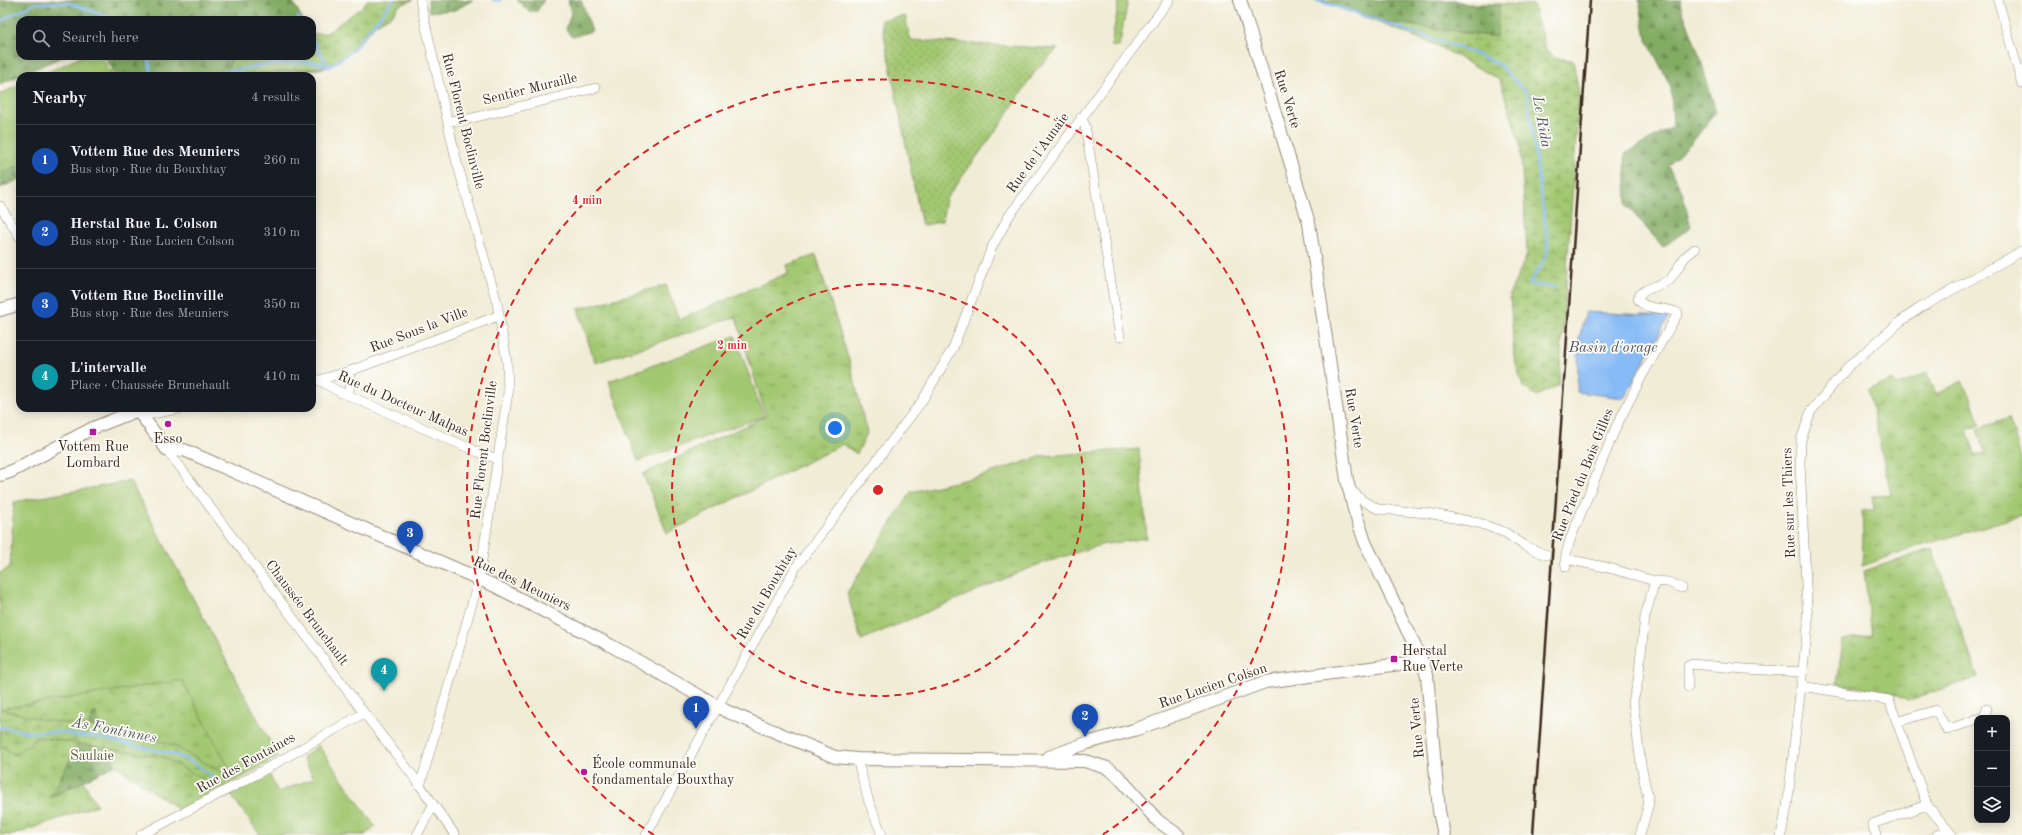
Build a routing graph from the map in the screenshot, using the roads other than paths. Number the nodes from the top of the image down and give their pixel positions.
1 (420, 0) edge
2 (1169, 0) edge
3 (1240, 0) edge
4 (1998, 0) edge
5 (2022, 84) edge
6 (596, 88) dead end
7 (1081, 118) junction
8 (447, 121) junction
9 (0, 206) edge
10 (16, 231) edge
11 (1695, 249) dead end
12 (2022, 251) edge
13 (16, 305) edge
14 (0, 310) edge
15 (498, 316) junction
16 (1120, 337) dead end
17 (959, 338) joint
18 (350, 371) junction
19 (316, 382) edge
20 (349, 395) junction
21 (136, 412) edge
22 (140, 412) edge
23 (168, 451) junction
24 (498, 459) junction
25 (0, 475) edge
26 (1350, 489) junction
27 (1546, 555) dead end
28 (479, 579) junction
29 (1655, 581) junction
30 (1682, 588) dead end
31 (1422, 662) junction
32 (1803, 672) junction
33 (1801, 686) junction
34 (1688, 687) dead end
35 (718, 707) junction
36 (1987, 709) dead end
37 (364, 713) junction
38 (1985, 715) edge
39 (1974, 720) edge
40 (1898, 722) junction
41 (1086, 743) junction
42 (857, 759) junction
43 (1042, 760) junction
44 (1085, 761) junction
45 (420, 786) junction
46 (1927, 804) junction
47 (433, 805) junction
48 (1951, 833) edge
49 (141, 835) edge
50 (417, 835) edge
51 (455, 835) edge
52 (646, 835) edge
53 (882, 835) edge
54 (1178, 835) edge
55 (1444, 835) edge
56 (1640, 835) edge
57 (1781, 835) edge
58 (1876, 835) edge
59 (1937, 835) edge

1 - 8 street, Rue Florent Boclinville
2 - 7 street, Rue de l'Aunaie
3 - 26 street, Rue Verte
4 - 5 street
6 - 8 street, Sentier Muraille
7 - 16 street
7 - 17 street, Rue de l'Aunaie
8 - 15 street, Rue Florent Boclinville
9 - 10 street
11 - 29 street, Rue Pied du Bois Gilles
12 - 32 street, Rue sur les Thiers
13 - 14 street
15 - 18 street, Rue Sous la Ville
15 - 24 street, Rue Florent Boclinville
17 - 35 street, Rue du Bouxhtay
18 - 19 street, Rue Sous la Ville
18 - 20 street
19 - 20 street, Rue du Docteur Malpas
20 - 24 street, Rue du Docteur Malpas
21 - 25 street
22 - 23 street, Chaussée Brunehault
23 - 28 street, Rue des Meuniers
23 - 37 street, Chaussée Brunehault
24 - 28 street, Rue Florent Boclinville
26 - 27 street
26 - 31 street, Rue Verte
28 - 35 street, Rue des Meuniers
28 - 45 street, Rue Florent Boclinville
29 - 30 street, Rue Pied du Bois Gilles
29 - 56 street
31 - 41 street, Rue Lucien Colson
31 - 55 street, Rue Verte
32 - 33 street, Rue sur les Thiers
32 - 34 street
33 - 40 street
33 - 57 street, Rue sur les Thiers
35 - 42 street, Rue des Meuniers
35 - 52 street, Rue du Bouxhtay
36 - 38 street
37 - 45 street, Chaussée Brunehault
37 - 49 street, Rue des Fontaines
39 - 40 street
40 - 46 street
41 - 43 street
41 - 44 street
42 - 43 street, Rue des Meuniers
42 - 53 street
43 - 44 street, Rue des Meuniers
44 - 54 street, Rue des Meuniers
45 - 47 street, Chaussée Brunehault
46 - 48 street
46 - 58 street
47 - 50 street
47 - 51 street, Chaussée Brunehault
48 - 59 street

